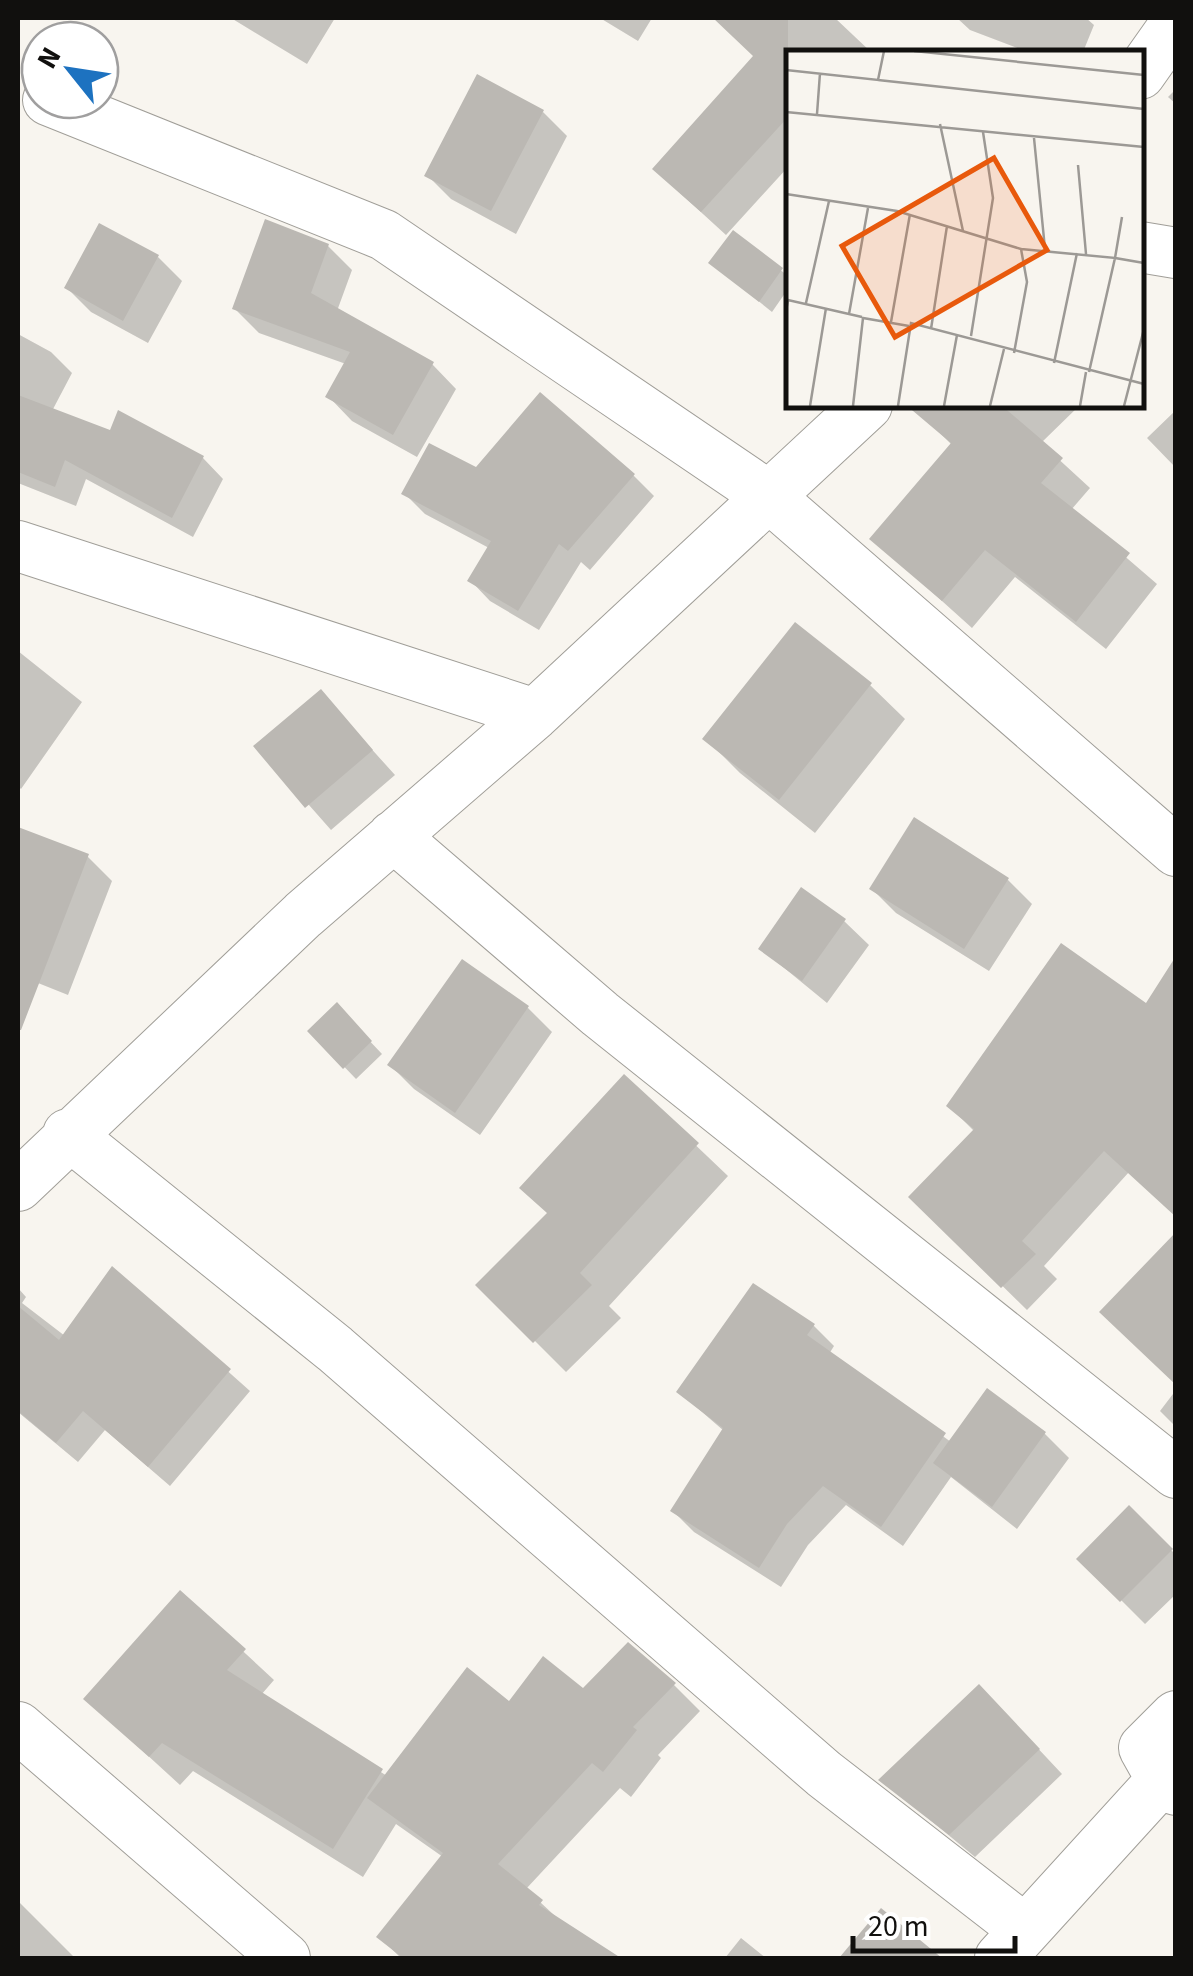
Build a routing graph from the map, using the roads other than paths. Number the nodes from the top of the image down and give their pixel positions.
1 (1176, 23) edge
2 (1143, 70) edge
3 (98, 120) edge
4 (1143, 248) edge
5 (1176, 253) edge
6 (864, 408) edge
7 (767, 495) junction
8 (18, 546) edge
9 (535, 714) junction
10 (394, 836) junction
11 (1176, 852) edge
12 (68, 1134) junction
13 (18, 1186) edge
14 (1176, 1473) edge
15 (1176, 1716) edge
16 (18, 1728) edge
17 (1169, 1785) edge
18 (1012, 1944) edge
19 (285, 1958) edge

1 - 2 street
3 - 7 street
4 - 5 street
6 - 7 street
7 - 9 street
7 - 11 street
8 - 9 street
9 - 10 street
10 - 12 street
10 - 14 street
12 - 13 street
12 - 18 street
15 - 17 street
16 - 19 street
17 - 18 street

